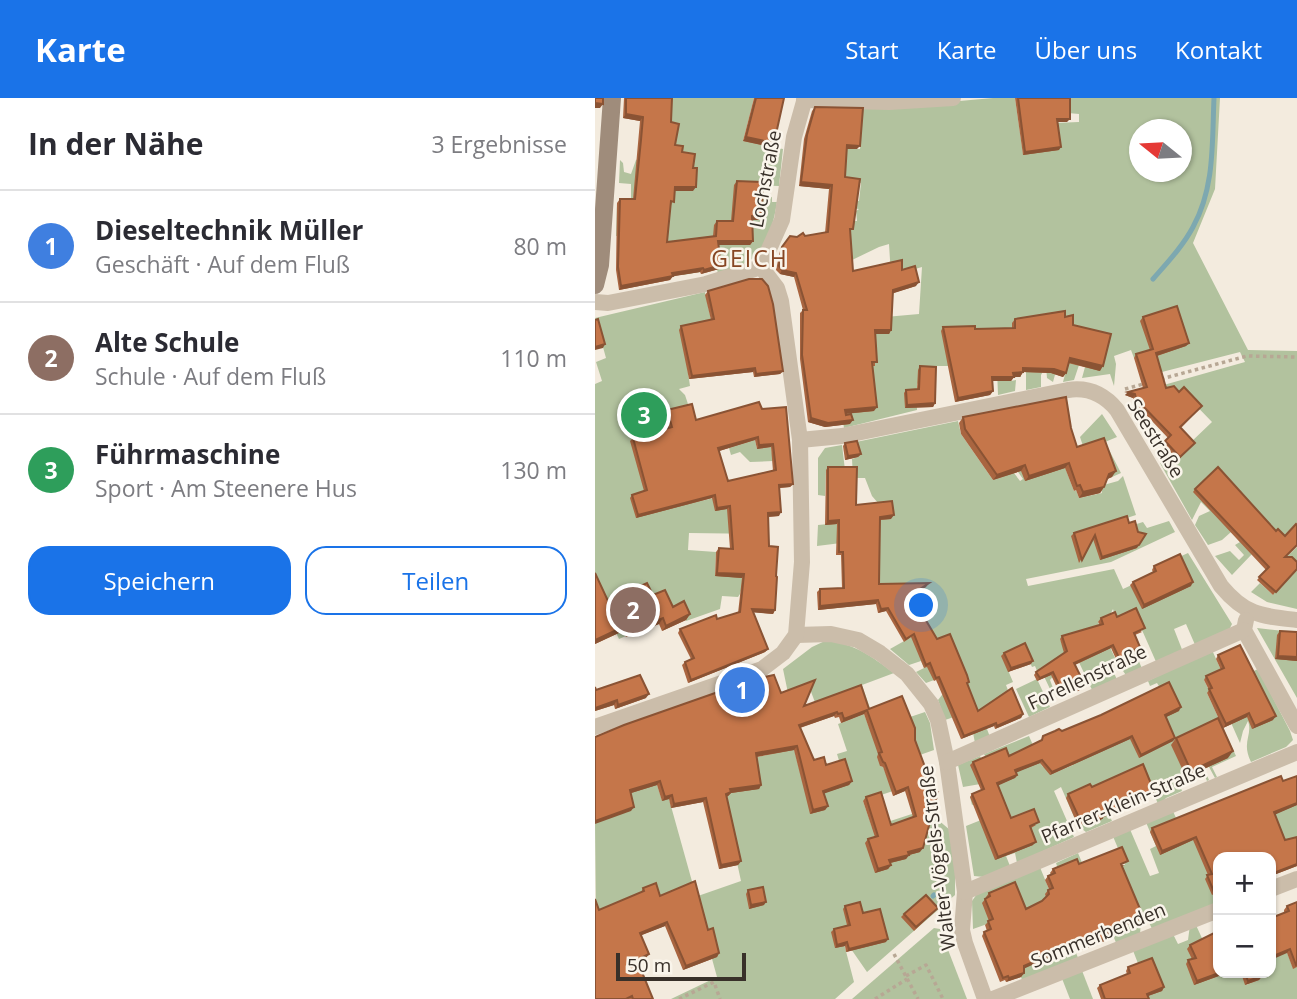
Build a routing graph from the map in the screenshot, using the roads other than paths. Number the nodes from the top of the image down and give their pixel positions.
1 (612, 98) edge
2 (953, 98) edge
3 (805, 99) edge
4 (761, 267) junction
5 (595, 285) edge
6 (595, 302) edge
7 (800, 440) junction
8 (1247, 611) junction
9 (1297, 620) edge
10 (1244, 629) junction
11 (796, 635) junction
12 (1297, 726) edge
13 (595, 727) edge
14 (1297, 752) edge
15 (947, 762) junction
16 (1297, 879) edge
17 (1276, 887) edge
18 (965, 892) junction
19 (1213, 912) edge
20 (985, 999) edge
21 (993, 999) edge

1 - 5 street
2 - 3 street
3 - 4 street, Lochstraße
4 - 6 street
4 - 7 street
7 - 8 street, Seestraße
7 - 11 street
8 - 9 street
8 - 10 street
10 - 12 street
10 - 15 street, Forellenstraße
11 - 13 street
11 - 15 street, Walter-Vögels-Straße
14 - 18 street, Pfarrer-Klein-Straße
15 - 18 street, Walter-Vögels-Straße
16 - 17 street
18 - 20 street, Walter-Vögels-Straße
19 - 21 street, Sommerbenden

